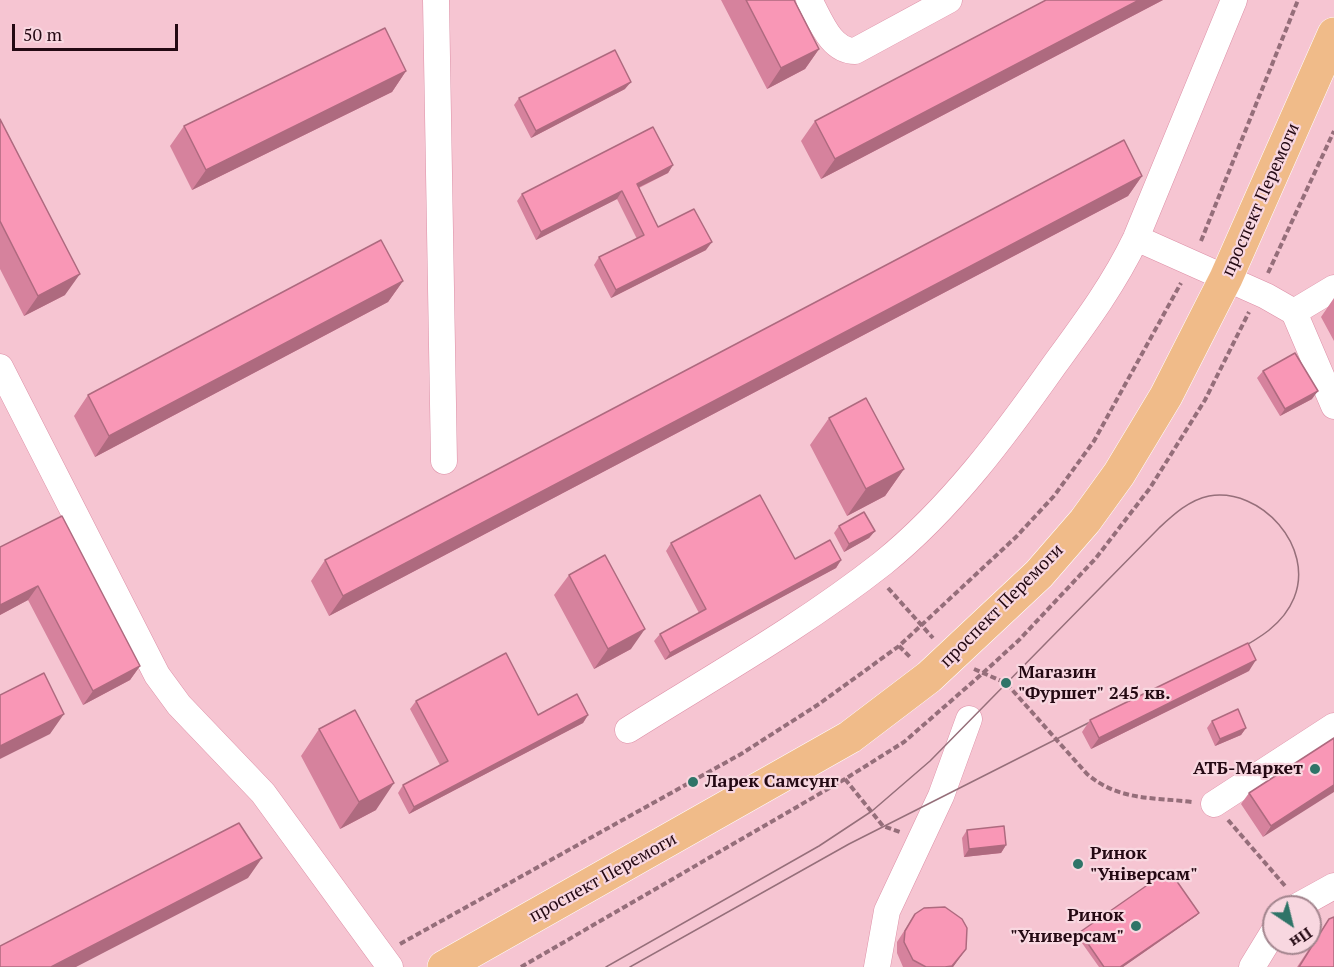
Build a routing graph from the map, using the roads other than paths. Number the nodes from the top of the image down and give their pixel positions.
1 (436, 0) edge
2 (809, 0) edge
3 (949, 0) edge
4 (1234, 0) edge
5 (1334, 34) edge
6 (1137, 238) junction
7 (1226, 278) junction
8 (1334, 288) edge
9 (1294, 312) junction
10 (0, 367) edge
11 (1334, 406) edge
12 (444, 461) dead end
13 (969, 719) dead end
14 (1334, 726) edge
15 (628, 730) dead end
16 (1214, 804) road end
17 (1334, 886) edge
18 (1317, 895) edge
19 (1262, 951) edge
20 (385, 961) edge
21 (454, 965) edge
22 (877, 967) edge
23 (1252, 967) edge

1 - 12 street
2 - 3 street
4 - 6 street
5 - 7 main road, проспект Перемоги
6 - 7 street
6 - 15 street
7 - 9 street
7 - 21 main road, проспект Перемоги
8 - 9 street
9 - 11 street
10 - 20 street
13 - 22 street
14 - 16 street
17 - 18 street
19 - 23 street

